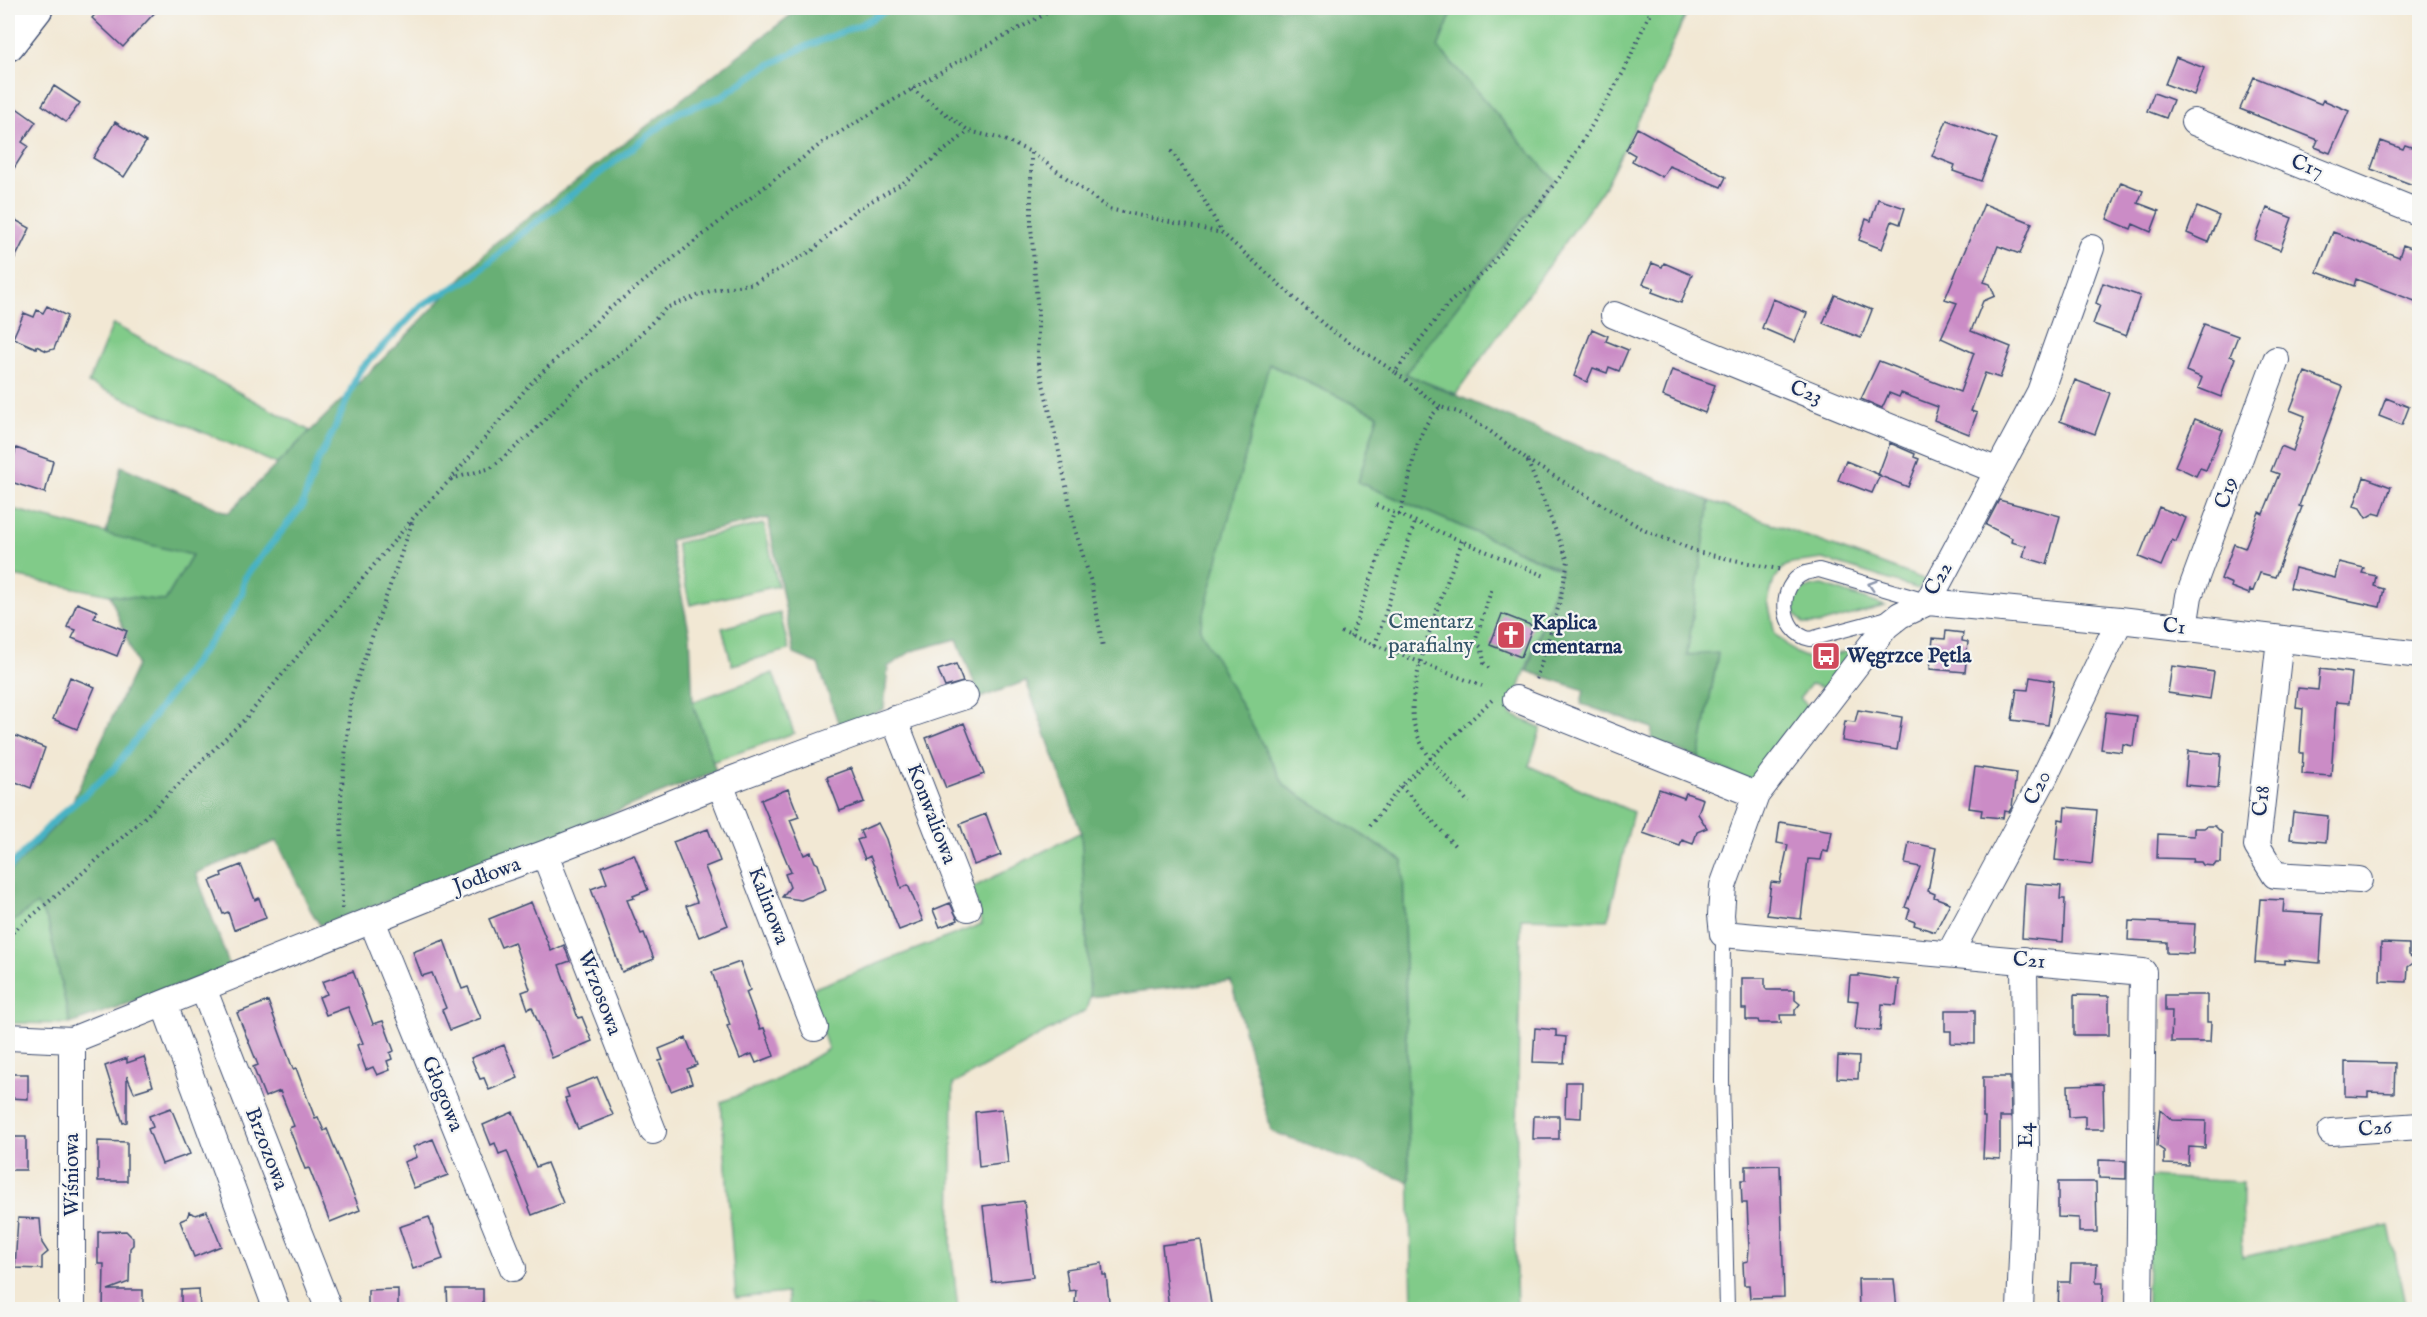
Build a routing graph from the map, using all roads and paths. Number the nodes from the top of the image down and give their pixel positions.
1 (36, 8) edge
2 (1056, 8) edge
3 (1652, 8) edge
4 (8, 44) edge
5 (912, 89) junction
6 (2194, 122) dead end
7 (969, 130) junction
8 (1171, 151) dead end
9 (1031, 152) junction
10 (2420, 213) edge
11 (1222, 233) junction
12 (2091, 248) dead end
13 (1614, 315) dead end
14 (2276, 360) dead end
15 (1395, 372) junction
16 (1440, 407) junction
17 (1527, 460) junction
18 (1998, 471) junction
19 (451, 479) junction
20 (1376, 505) dead end
21 (1396, 514) junction
22 (415, 516) junction
23 (1415, 522) junction
24 (1462, 542) junction
25 (1803, 574) junction
26 (1547, 577) dead end
27 (1492, 588) dead end
28 (1928, 602) junction
29 (1900, 615) junction
30 (2120, 620) junction
31 (2184, 628) junction
32 (1341, 633) dead end
33 (1351, 637) junction
34 (2280, 639) junction
35 (1375, 645) junction
36 (1103, 647) dead end
37 (2420, 655) edge
38 (1421, 663) junction
39 (1489, 668) dead end
40 (1482, 686) dead end
41 (965, 696) dead end
42 (1514, 700) junction
43 (894, 719) junction
44 (1431, 760) junction
45 (720, 784) junction
46 (1401, 786) junction
47 (1756, 795) junction
48 (1469, 803) dead end
49 (1370, 826) dead end
50 (1456, 847) dead end
51 (545, 855) junction
52 (2359, 880) dead end
53 (968, 908) dead end
54 (372, 921) junction
55 (341, 933) junction
56 (1724, 934) junction
57 (8, 936) edge
58 (1950, 953) junction
59 (2024, 960) junction
60 (203, 988) junction
61 (164, 1004) junction
62 (815, 1028) dead end
63 (8, 1037) edge
64 (72, 1040) junction
65 (2420, 1126) edge
66 (653, 1131) dead end
67 (2331, 1132) dead end
68 (513, 1268) dead end
69 (72, 1310) edge
70 (277, 1310) edge
71 (330, 1310) edge
72 (1727, 1310) edge
73 (2020, 1310) edge
74 (2139, 1310) edge

1 - 4 street
2 - 5 path
3 - 15 path
5 - 7 path
5 - 19 path
6 - 10 street, C17
7 - 9 path
7 - 19 path
8 - 11 path
9 - 11 path
9 - 36 path
11 - 15 path
12 - 18 street, C22
13 - 18 street, C23
14 - 31 street, C19
15 - 16 path
16 - 17 path
16 - 21 path
17 - 25 path
17 - 42 path
18 - 28 street, C22
19 - 22 path
20 - 21 path
21 - 23 path
21 - 33 path
22 - 55 path
22 - 57 path
23 - 24 path
23 - 35 path
24 - 26 path
24 - 38 path
28 -> 25 lane
25 - 29 lane
27 - 39 path
28 - 29 street, C22
28 - 30 street, C1
29 - 47 street, C22
30 - 31 street, C1
30 - 58 street, C20
31 - 34 street, C1
32 - 33 path
33 - 35 path
34 - 37 street, C1
34 - 52 street, C18
35 - 38 path
38 - 40 path
38 - 44 path
41 - 43 street, Jodłowa
42 - 44 path
42 - 47 street
43 - 45 street, Jodłowa
43 - 53 street, Konwaliowa
44 - 46 path
44 - 48 path
45 - 51 street, Jodłowa
45 - 62 street, Kalinowa
46 - 49 path
46 - 50 path
47 - 56 street
51 - 54 street, Jodłowa
51 - 66 street, Wrzosowa
54 - 55 street, Jodłowa
54 - 68 street, Głogowa
55 - 60 street, Jodłowa
56 - 58 street, C21
56 - 72 lane
58 - 59 street, C21
59 - 73 street, E4
59 - 74 street, C21
60 - 61 street, Jodłowa
60 - 71 street, Brzozowa
61 - 64 street, Jodłowa
61 - 70 street
63 - 64 street, Jodłowa
64 - 69 street, Wiśniowa
65 - 67 street, C26

